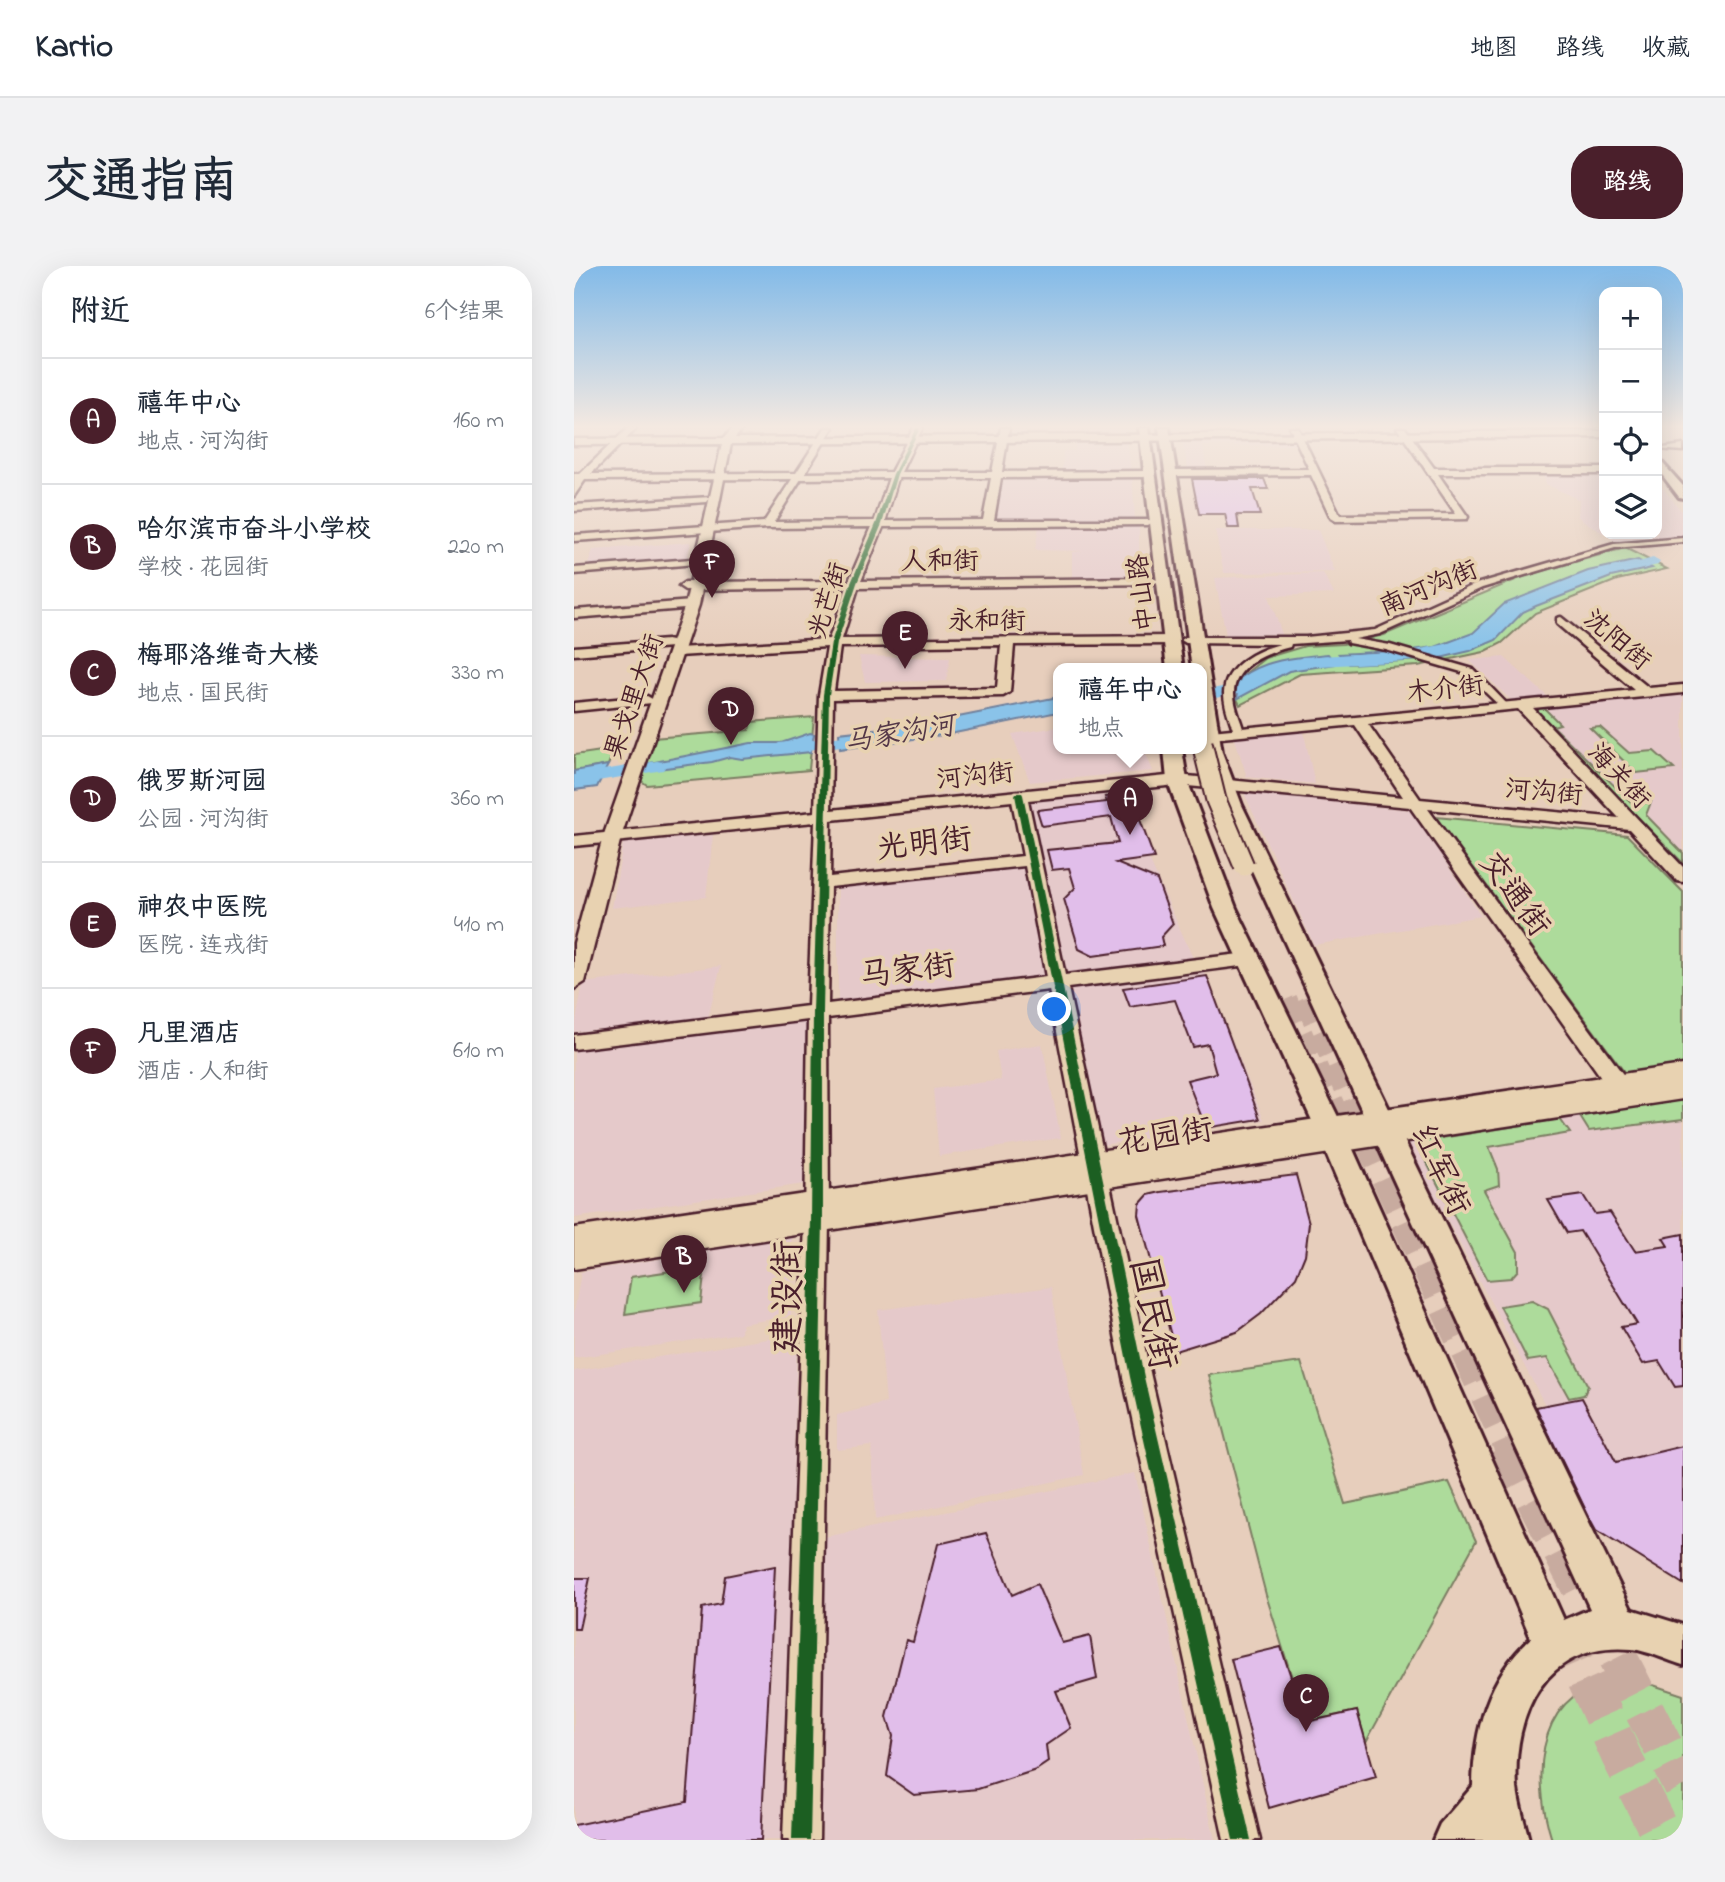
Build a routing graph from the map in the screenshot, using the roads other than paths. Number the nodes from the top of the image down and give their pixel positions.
1 (671, 501) edge
2 (708, 501) edge
3 (711, 501) edge
4 (782, 501) edge
5 (886, 501) edge
6 (992, 501) edge
7 (1146, 501) edge
8 (1155, 501) edge
9 (1164, 501) edge
10 (1174, 501) edge
11 (1328, 501) edge
12 (1453, 501) edge
13 (574, 508) edge
14 (988, 522) junction
15 (1148, 522) junction
16 (879, 523) junction
17 (767, 525) junction
18 (705, 527) junction
19 (574, 538) edge
20 (1683, 540) edge
21 (692, 562) junction
22 (574, 570) edge
23 (1153, 581) junction
24 (854, 583) junction
25 (691, 585) junction
26 (685, 605) junction
27 (574, 614) edge
28 (1561, 621) dead end
29 (1337, 639) junction
30 (1164, 640) junction
31 (1191, 640) junction
32 (834, 643) junction
33 (1008, 643) junction
34 (673, 648) junction
35 (574, 651) edge
36 (1162, 663) edge
37 (1173, 663) edge
38 (1191, 663) edge
39 (1198, 663) edge
40 (1683, 689) edge
41 (1646, 693) junction
42 (826, 695) junction
43 (647, 701) junction
44 (1522, 705) junction
45 (1504, 706) junction
46 (574, 707) edge
47 (1359, 721) junction
48 (1208, 731) edge
49 (639, 741) junction
50 (1174, 754) edge
51 (1206, 754) edge
52 (823, 755) joint
53 (1177, 780) junction
54 (1224, 785) junction
55 (1019, 795) junction
56 (1416, 804) junction
57 (822, 816) junction
58 (1632, 824) junction
59 (607, 838) junction
60 (574, 841) edge
61 (1033, 860) junction
62 (1683, 877) edge
63 (821, 883) junction
64 (1234, 883) junction
65 (574, 932) edge
66 (1248, 959) junction
67 (574, 982) edge
68 (1057, 983) junction
69 (1295, 999) tunnel mouth
70 (818, 1012) junction
71 (574, 1042) edge
72 (1683, 1073) edge
73 (1683, 1090) edge
74 (1622, 1091) junction
75 (1383, 1127) junction
76 (1333, 1135) junction
77 (1096, 1170) junction
78 (817, 1212) junction
79 (574, 1239) edge
80 (574, 1258) edge
81 (1620, 1629) junction
82 (1554, 1644) junction
83 (1683, 1645) edge
84 (1496, 1793) junction
85 (801, 1840) edge
86 (1242, 1840) edge
87 (1456, 1840) edge
88 (1506, 1840) edge

1 - 13 street
2 - 18 main road, 果戈里大街
3 - 18 main road, 果戈里大街
4 - 17 street
5 - 16 street, 光芒街
6 - 14 street
7 - 15 main road
8 - 30 main road, 中山路
9 - 31 main road, 中山路
10 - 31 main road
11 - 12 street
14 - 15 street
14 - 16 street
15 - 23 main road
16 - 17 street
16 - 24 street, 光芒街
17 - 18 street
18 - 19 street
18 - 21 main road, 果戈里大街
18 - 25 main road, 果戈里大街
20 - 29 street, 南河沟街
21 - 22 street
21 - 25 main road, 果戈里大街
23 - 24 street, 人和街
23 - 30 main road
24 - 25 street, 人和街
24 - 32 street, 光芒街
25 - 26 main road, 果戈里大街
26 - 27 street
26 - 34 main road, 果戈里大街
28 - 41 street, 沈阳街
29 - 31 street, 南河沟街
29 - 45 street
29 - 48 street
30 - 33 street, 永和街
30 - 36 main road
30 - 37 main road, 中山路
31 - 38 main road, 中山路
31 - 39 main road
32 - 33 street, 永和街
32 - 34 street, 永和街
32 - 42 street, 光芒街
33 - 42 street
34 - 35 street, 永和街
34 - 43 main road, 果戈里大街
34 - 49 main road, 果戈里大街
40 - 41 street, 木介街
41 - 44 street, 木介街
42 - 52 street, 光芒街
43 - 46 street
43 - 49 main road, 果戈里大街
44 - 45 street, 木介街
44 - 58 street, 海关街
45 - 47 street, 木介街
47 - 48 street, 木介街
47 - 56 street, 交通街
48 - 54 main road, 红军街
49 - 59 main road, 果戈里大街
50 - 53 main road
51 - 64 main road
52 - 57 street, 建设街
53 - 54 street, 河沟街
53 - 55 street, 河沟街
53 - 64 main road
54 - 56 street, 河沟街
54 - 75 main road, 红军街
55 - 57 street, 河沟街
55 - 61 street, 国民街
56 - 58 street, 河沟街
56 - 74 street, 交通街
57 - 59 street, 河沟街
57 - 63 street, 建设街
58 - 62 street, 海关街
59 - 60 street, 河沟街
59 - 65 main road, 果戈里大街
59 - 67 main road, 果戈里大街
61 - 63 street, 光明街
61 - 68 street, 国民街
63 - 70 street, 建设街
64 - 66 main road
64 - 69 main road
66 - 68 street, 马家街
66 - 76 main road
68 - 70 street, 马家街
68 - 77 street, 国民街
70 - 71 street, 马家街
70 - 78 street, 建设街
72 - 74 main road, 花园街
73 - 74 main road, 花园街
74 - 75 main road, 花园街
75 - 76 main road, 花园街
75 - 81 main road, 红军街
76 - 77 main road, 花园街
76 - 82 main road
77 - 78 main road, 花园街
77 - 86 street, 国民街
78 - 79 main road, 花园街
78 - 80 main road, 花园街
78 - 85 street, 建设街
81 - 82 main road
81 - 83 main road
82 - 84 main road
84 - 87 main road
84 - 88 main road

